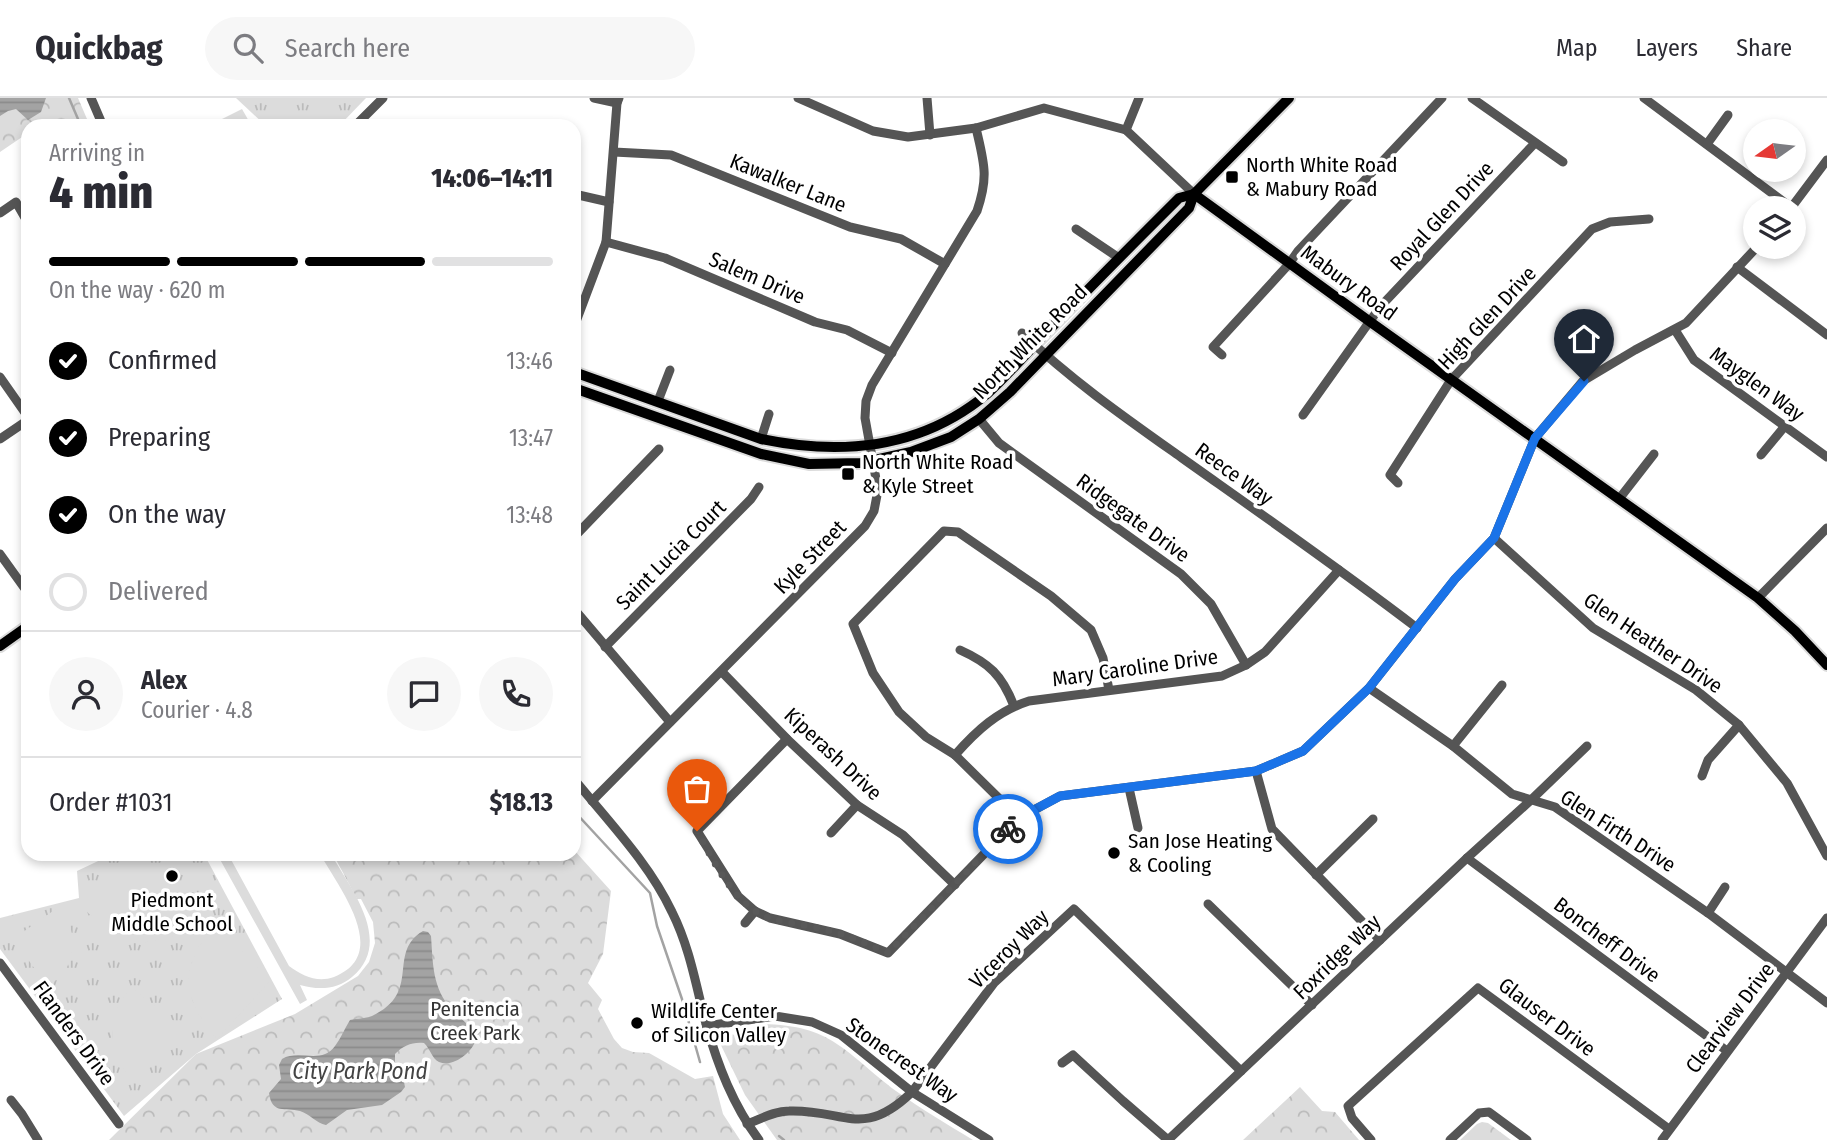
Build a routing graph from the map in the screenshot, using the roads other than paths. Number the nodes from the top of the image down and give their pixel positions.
1 (91, 98) edge
2 (383, 98) edge
3 (594, 98) edge
4 (798, 98) edge
5 (927, 98) edge
6 (1139, 98) edge
7 (1289, 98) edge
8 (1443, 98) edge
9 (1472, 98) edge
10 (1644, 98) edge
11 (618, 100) edge
12 (1044, 103) edge
13 (1728, 115) dead end
14 (100, 119) edge
15 (362, 119) edge
16 (976, 128) junction
17 (1126, 130) junction
18 (930, 135) junction
19 (1535, 143) junction
20 (1707, 144) junction
21 (614, 152) junction
22 (1827, 160) edge
23 (1563, 162) dead end
24 (1194, 194) junction
25 (581, 196) edge
26 (1775, 196) edge
27 (1800, 196) edge
28 (609, 202) junction
29 (21, 211) edge
30 (0, 213) edge
31 (1648, 219) dead end
32 (1076, 229) dead end
33 (606, 242) junction
34 (1119, 258) junction
35 (1745, 259) edge
36 (945, 264) junction
37 (1289, 264) junction
38 (1737, 267) junction
39 (581, 297) edge
40 (1369, 321) junction
41 (1675, 330) junction
42 (1022, 333) dead end
43 (1827, 335) edge
44 (1034, 345) junction
45 (892, 353) junction
46 (1222, 355) dead end
47 (1046, 356) junction
48 (670, 370) dead end
49 (581, 374) edge
50 (0, 377) edge
51 (1451, 380) junction
52 (581, 390) edge
53 (658, 401) junction
54 (21, 408) edge
55 (769, 414) dead end
56 (1303, 415) dead end
57 (979, 418) junction
58 (21, 424) edge
59 (1785, 426) junction
60 (1535, 438) junction
61 (0, 439) edge
62 (761, 439) junction
63 (869, 446) junction
64 (659, 449) dead end
65 (1654, 454) dead end
66 (1761, 455) dead end
67 (1827, 457) edge
68 (872, 461) junction
69 (1398, 483) dead end
70 (759, 487) dead end
71 (1619, 499) junction
72 (1827, 528) edge
73 (581, 530) edge
74 (1494, 538) junction
75 (0, 554) edge
76 (1339, 570) junction
77 (21, 583) edge
78 (1758, 598) junction
79 (581, 618) edge
80 (1417, 628) junction
81 (21, 631) edge
82 (0, 646) edge
83 (605, 647) junction
84 (960, 650) dead end
85 (1246, 665) junction
86 (1827, 665) edge
87 (722, 672) junction
88 (1502, 685) dead end
89 (1369, 688) junction
90 (1108, 690) junction
91 (1014, 706) junction
92 (670, 722) junction
93 (1739, 725) junction
94 (787, 739) junction
95 (1453, 746) junction
96 (1587, 746) dead end
97 (955, 755) junction
98 (1256, 771) junction
99 (1702, 776) dead end
100 (581, 788) edge
101 (1129, 788) junction
102 (1531, 800) junction
103 (592, 801) junction
104 (857, 805) junction
105 (1019, 818) junction
106 (1373, 818) dead end
107 (1138, 828) dead end
108 (831, 832) dead end
109 (1827, 856) edge
110 (1467, 858) junction
111 (1316, 874) junction
112 (955, 885) junction
113 (1726, 887) dead end
114 (1208, 904) dead end
115 (755, 911) junction
116 (1708, 913) junction
117 (1827, 918) edge
118 (745, 923) dead end
119 (1380, 940) junction
120 (0, 963) edge
121 (1787, 973) junction
122 (1827, 1003) edge
123 (1312, 1005) junction
124 (706, 1026) junction
125 (1727, 1051) junction
126 (1062, 1063) dead end
127 (1241, 1070) junction
128 (912, 1092) junction
129 (11, 1100) dead end
130 (119, 1124) dead end
131 (747, 1124) junction
132 (1669, 1129) junction
133 (37, 1140) edge
134 (759, 1140) edge
135 (989, 1140) edge
136 (1168, 1140) edge
137 (1371, 1140) edge
138 (1450, 1140) edge
139 (1527, 1140) edge
140 (1662, 1140) edge

1 - 14 street
2 - 15 street
3 - 11 street
4 - 18 street, Mabury Road
5 - 18 street
6 - 17 street
7 - 24 main road, North White Road
8 - 37 street
9 - 19 street
10 - 20 street
11 - 21 street
12 - 16 street, Mabury Road
12 - 17 street, Mabury Road
13 - 20 street
16 - 18 street, Mabury Road
16 - 36 street, Kyle Street
17 - 24 street, Mabury Road
19 - 23 street
19 - 40 street, Royal Glen Drive
20 - 26 street
21 - 28 street
21 - 36 street, Kawalker Lane
22 - 27 street
24 - 34 main road, North White Road
24 - 37 main road, Mabury Road
24 - 47 main road, North White Road
25 - 28 street
28 - 33 street
29 - 30 street
31 - 51 street, High Glen Drive
32 - 34 street
33 - 39 street
33 - 45 street, Salem Drive
34 - 44 main road, North White Road
35 - 38 street
36 - 45 street, Kyle Street
37 - 40 main road, Mabury Road
37 - 46 street
38 - 41 street
38 - 43 street
40 - 51 main road, Mabury Road
40 - 56 street, Royal Glen Drive
41 - 59 street, Mayglen Way
41 - 60 street
42 - 44 street, Reece Way
44 - 47 street, Reece Way
44 - 63 main road, North White Road
45 - 63 street, Kyle Street
47 - 57 main road, North White Road
47 - 76 street, Reece Way
48 - 53 street
49 - 53 main road, North White Road
50 - 54 street
51 - 60 main road, Mabury Road
51 - 69 street, High Glen Drive
52 - 68 main road, North White Road
53 - 62 main road, North White Road
55 - 62 street
57 - 68 main road, North White Road
57 - 85 street, Ridgegate Drive
58 - 61 street
59 - 66 street
59 - 67 street, Mayglen Way
60 - 71 main road, Mabury Road
60 - 74 street
62 - 63 main road, North White Road
63 - 68 street, Kyle Street
64 - 73 street
65 - 71 street
68 - 87 street, Kyle Street
70 - 83 street, Saint Lucia Court
71 - 78 main road, Mabury Road
72 - 78 street
74 - 80 street
74 - 93 street, Glen Heather Drive
75 - 77 street
76 - 80 street, Reece Way
76 - 85 street, Mary Caroline Drive
78 - 86 main road, Mabury Road
79 - 83 street
80 - 89 street
81 - 82 main road
83 - 92 street
84 - 91 street
85 - 90 street, Mary Caroline Drive
87 - 92 street, Kyle Street
87 - 94 street, Kiperash Drive
88 - 95 street
89 - 95 street, Glen Firth Drive
89 - 98 street
90 - 91 street, Mary Caroline Drive
90 - 97 street
91 - 97 street, Mary Caroline Drive
92 - 103 street, Kyle Street
93 - 99 street
93 - 109 street, Glen Heather Drive
94 - 104 street, Kiperash Drive
94 - 115 street
95 - 102 street, Glen Firth Drive
96 - 102 street, Foxridge Way
97 - 105 street
98 - 101 street
98 - 111 street
100 - 103 street
101 - 105 street
101 - 107 street
102 - 110 street, Foxridge Way
102 - 116 street, Glen Firth Drive
103 - 124 street
104 - 108 street
104 - 112 street, Kiperash Drive
105 - 112 street
106 - 111 street
110 - 119 street, Foxridge Way
110 - 125 street, Boncheff Drive
111 - 119 street
112 - 115 street
113 - 116 street
114 - 123 street
115 - 118 street
116 - 121 street, Glen Firth Drive
117 - 121 street, Clearview Drive
119 - 123 street, Foxridge Way
120 - 130 street, Flanders Drive
121 - 122 street, Glen Firth Drive
121 - 125 street, Clearview Drive
123 - 127 street, Foxridge Way
124 - 128 street, Stonecrest Way
124 - 131 street
125 - 132 street, Clearview Drive
126 - 136 street
127 - 128 street, Viceroy Way
127 - 136 street, Foxridge Way
128 - 131 street, Viceroy Way
128 - 135 street, Stonecrest Way
129 - 133 street
131 - 134 street
132 - 137 street, Glauser Drive
132 - 140 street, Clearview Drive
138 - 139 street

